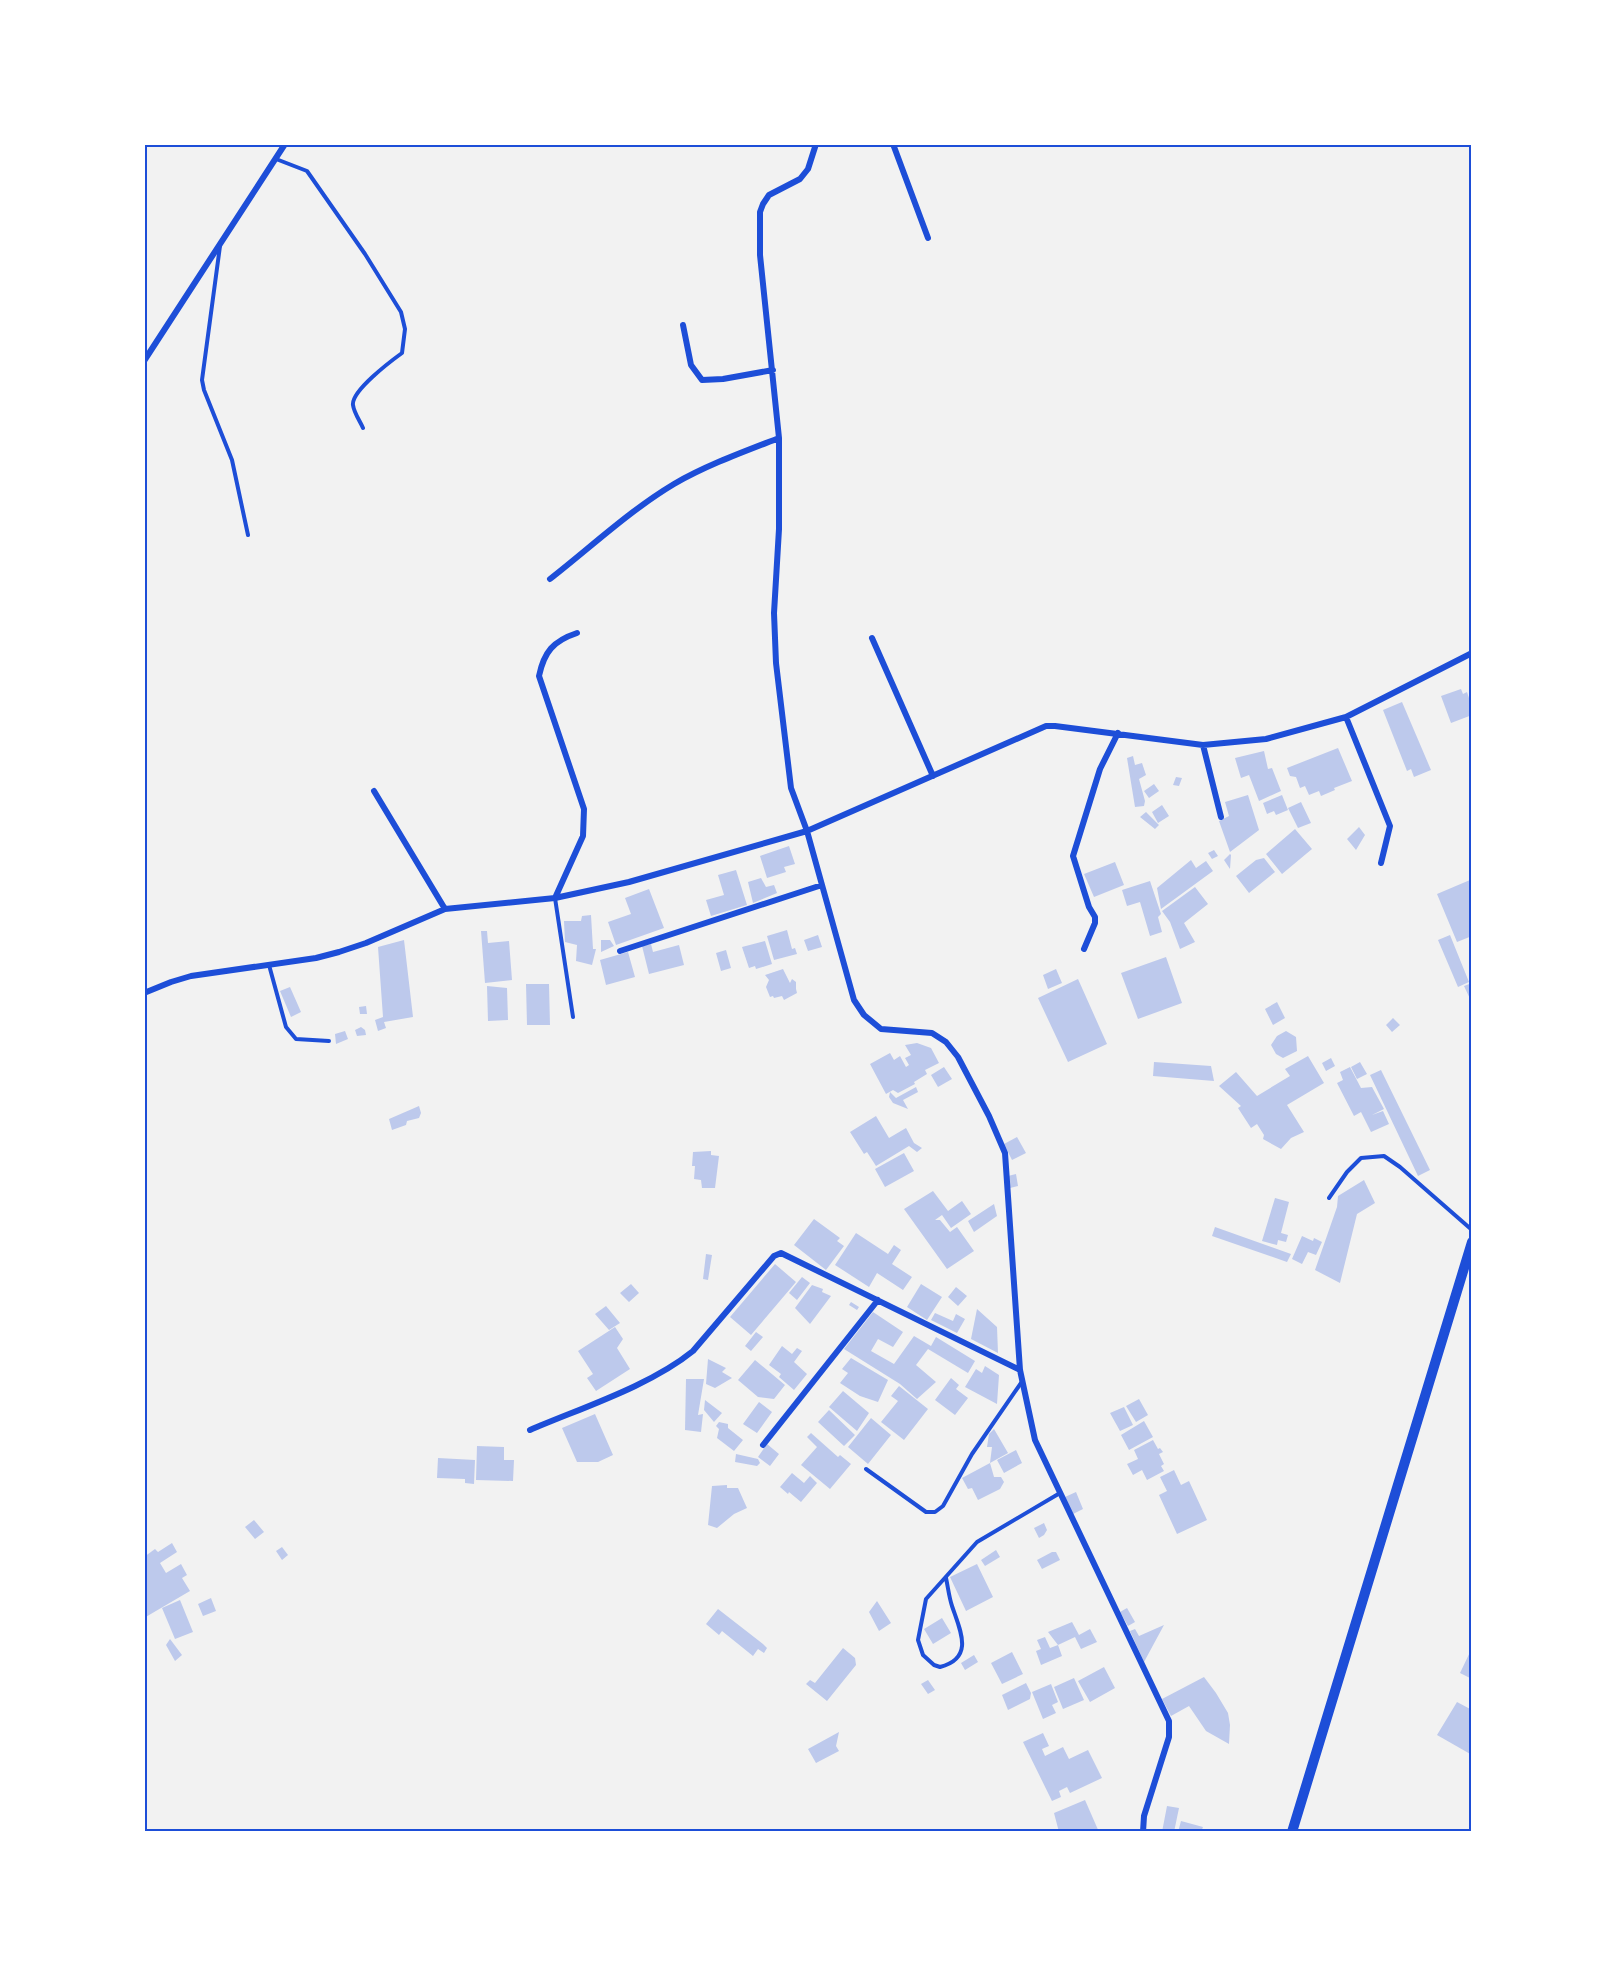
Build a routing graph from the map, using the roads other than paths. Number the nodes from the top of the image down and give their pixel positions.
1 (285, 144) edge
2 (816, 144) edge
3 (893, 144) edge
4 (1255, 144) edge
5 (1262, 144) edge
6 (276, 159) junction
7 (928, 238) dead end
8 (220, 242) junction
9 (683, 325) dead end
10 (144, 361) edge
11 (773, 370) junction
12 (363, 428) dead end
13 (779, 438) junction
14 (248, 535) dead end
15 (550, 579) dead end
16 (577, 633) dead end
17 (872, 638) dead end
18 (1472, 653) edge
19 (1346, 717) junction
20 (1118, 733) junction
21 (1203, 745) junction
22 (933, 776) junction
23 (374, 790) dead end
24 (1221, 817) dead end
25 (807, 831) junction
26 (1381, 863) dead end
27 (822, 885) junction
28 (555, 898) junction
29 (445, 909) junction
30 (1084, 950) dead end
31 (620, 951) dead end
32 (269, 964) junction
33 (144, 993) edge
34 (573, 1017) dead end
35 (329, 1041) dead end
36 (1329, 1198) dead end
37 (1472, 1230) edge
38 (1472, 1242) edge
39 (878, 1300) junction
40 (1020, 1370) junction
41 (1022, 1383) junction
42 (530, 1430) dead end
43 (763, 1445) dead end
44 (866, 1469) dead end
45 (1060, 1492) junction
46 (946, 1578) junction
47 (1143, 1832) edge
48 (1292, 1832) edge

1 - 6 street
2 - 11 street
3 - 7 street
4 - 5 street
6 - 8 street
6 - 12 lane
8 - 10 street
8 - 14 lane
9 - 11 street
11 - 13 street
13 - 15 street
13 - 25 street
16 - 28 street
17 - 22 street
18 - 19 street
19 - 21 street
19 - 26 street
20 - 21 street
20 - 22 street
20 - 30 street
21 - 24 street
22 - 25 street
23 - 29 street
25 - 27 street
25 - 28 street
27 - 31 street
27 - 40 street
28 - 29 street
28 - 34 lane
29 - 32 street
32 - 33 street
32 - 35 lane
36 - 37 lane
38 - 48 main road
39 - 40 street
39 - 42 street
39 - 43 street
40 - 41 street
41 - 44 lane
41 - 45 street
45 - 46 lane
45 - 47 street
46 - 46 lane

